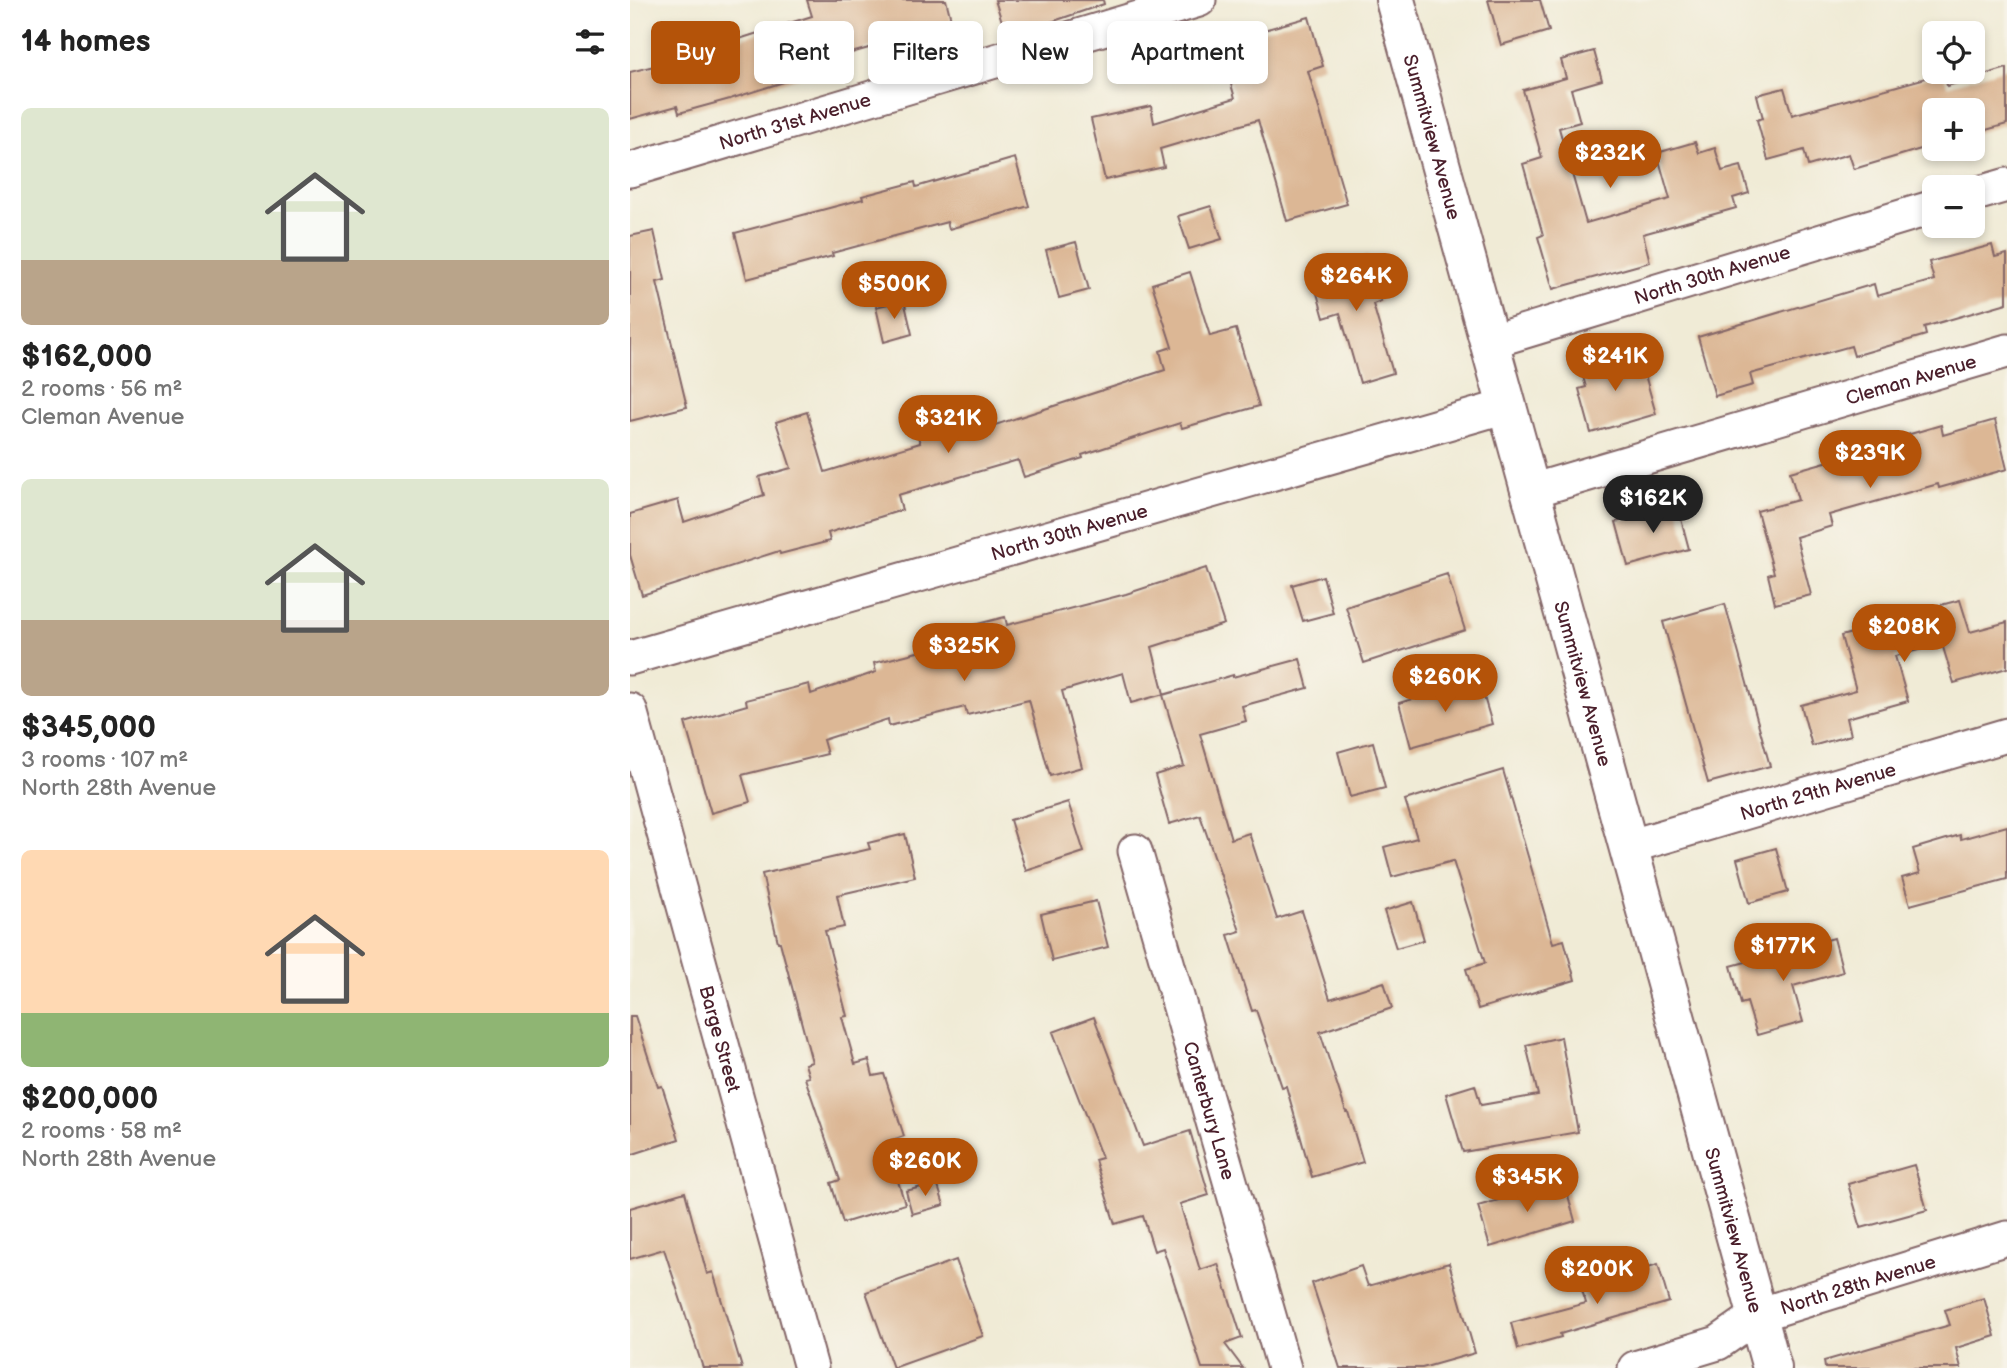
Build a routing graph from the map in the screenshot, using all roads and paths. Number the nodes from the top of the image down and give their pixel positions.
1 (1199, 0) edge
2 (1395, 0) edge
3 (630, 170) edge
4 (2007, 185) edge
5 (1985, 191) edge
6 (1922, 211) edge
7 (1489, 342) junction
8 (2007, 351) edge
9 (1507, 406) junction
10 (1531, 491) junction
11 (630, 658) edge
12 (630, 710) edge
13 (2007, 735) edge
14 (1628, 847) junction
15 (1135, 851) dead end
16 (2007, 1238) edge
17 (1758, 1315) junction
18 (811, 1368) edge
19 (1283, 1368) edge
20 (1635, 1368) edge
21 (1772, 1368) edge

1 - 3 street, North 31st Avenue
2 - 7 main road, Summitview Avenue
4 - 5 street
6 - 7 street, North 30th Avenue
7 - 9 main road, Summitview Avenue
8 - 10 street, Cleman Avenue
9 - 10 main road, Summitview Avenue
9 - 11 street, North 30th Avenue
10 - 14 main road, Summitview Avenue
12 - 18 street, Barge Street
13 - 14 street, North 29th Avenue
14 - 17 main road, Summitview Avenue
15 - 19 street, Canterbury Lane
16 - 17 street, North 28th Avenue
17 - 20 street, North 28th Avenue
17 - 21 main road, Summitview Avenue

